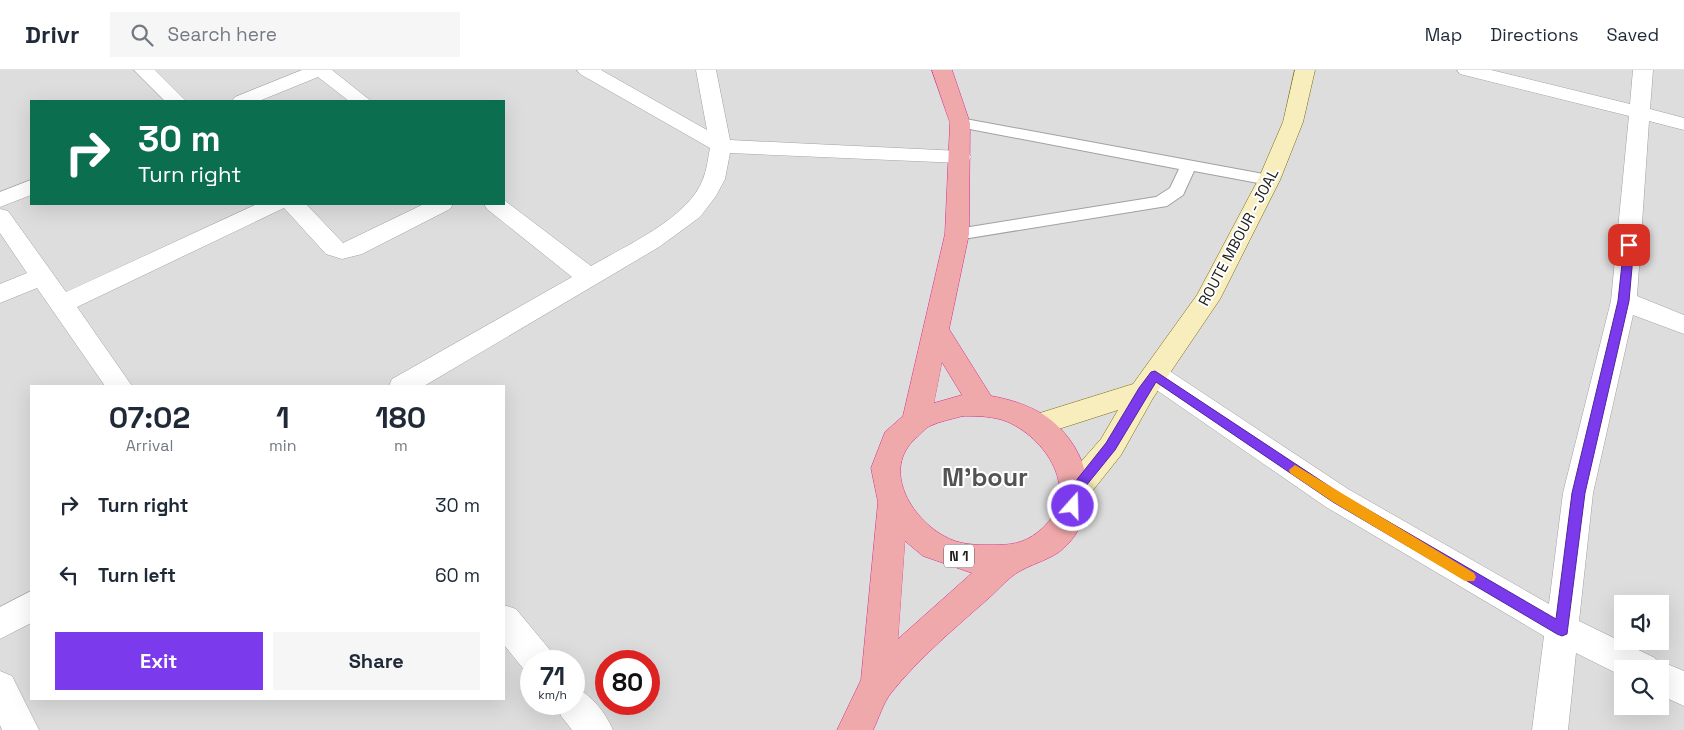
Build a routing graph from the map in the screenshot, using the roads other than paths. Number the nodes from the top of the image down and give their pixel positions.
1 (144, 70) edge
2 (319, 70) edge
3 (587, 70) edge
4 (706, 70) edge
5 (942, 70) edge
6 (1467, 70) edge
7 (1643, 70) edge
8 (1303, 71) edge
9 (175, 100) edge
10 (244, 100) edge
11 (360, 100) edge
12 (1641, 113) junction
13 (960, 123) junction
14 (1684, 124) edge
15 (721, 146) junction
16 (960, 157) junction
17 (1189, 165) junction
18 (1269, 180) junction
19 (30, 187) edge
20 (0, 200) edge
21 (273, 205) edge
22 (294, 205) edge
23 (440, 205) edge
24 (496, 205) edge
25 (0, 216) edge
26 (957, 234) junction
27 (43, 276) junction
28 (590, 278) junction
29 (0, 294) edge
30 (1624, 301) junction
31 (62, 304) junction
32 (1684, 325) edge
33 (936, 331) junction
34 (1149, 383) junction
35 (117, 385) edge
36 (404, 385) edge
37 (982, 405) junction
38 (916, 420) junction
39 (1037, 425) junction
40 (1075, 490) junction
41 (892, 504) junction
42 (1012, 558) junction
43 (30, 607) edge
44 (505, 621) edge
45 (0, 624) edge
46 (1562, 629) junction
47 (529, 650) edge
48 (1625, 660) edge
49 (878, 682) junction
50 (1669, 682) edge
51 (0, 688) edge
52 (1684, 689) edge
53 (582, 715) edge
54 (21, 730) edge
55 (595, 730) edge
56 (855, 730) edge
57 (1550, 730) edge

1 - 9 street
2 - 10 street
2 - 11 street
3 - 15 street
4 - 15 street
5 - 13 highway
6 - 12 street
7 - 12 street
8 - 18 main road, ROUTE MBOUR - JOAL
12 - 14 street
12 - 30 street
13 - 16 highway
13 - 17 lane
15 - 16 street
15 - 28 street
16 - 26 highway
17 - 18 lane
17 - 26 lane
18 - 34 main road, ROUTE MBOUR - JOAL
19 - 20 street
21 - 31 street
22 - 23 street
24 - 28 street
25 - 27 street
26 - 33 highway
27 - 29 street
27 - 31 street
28 - 36 street
30 - 32 street
30 - 46 street
31 - 35 street
33 - 37 highway
33 - 38 highway
34 - 39 main road
34 - 40 main road, ROUTE MBOUR - JOAL
34 - 46 street
37 - 38 highway, N 1
37 - 39 highway, N 1
38 - 41 highway, N 1
39 - 40 highway, N 1
40 - 42 highway, N 1
41 - 42 highway, N 1
41 - 49 highway, N 1
42 - 49 highway, N 1
43 - 45 street
44 - 47 street
46 - 48 street
46 - 57 street
49 - 56 highway, N 1
50 - 52 street
51 - 54 street
53 - 55 street

